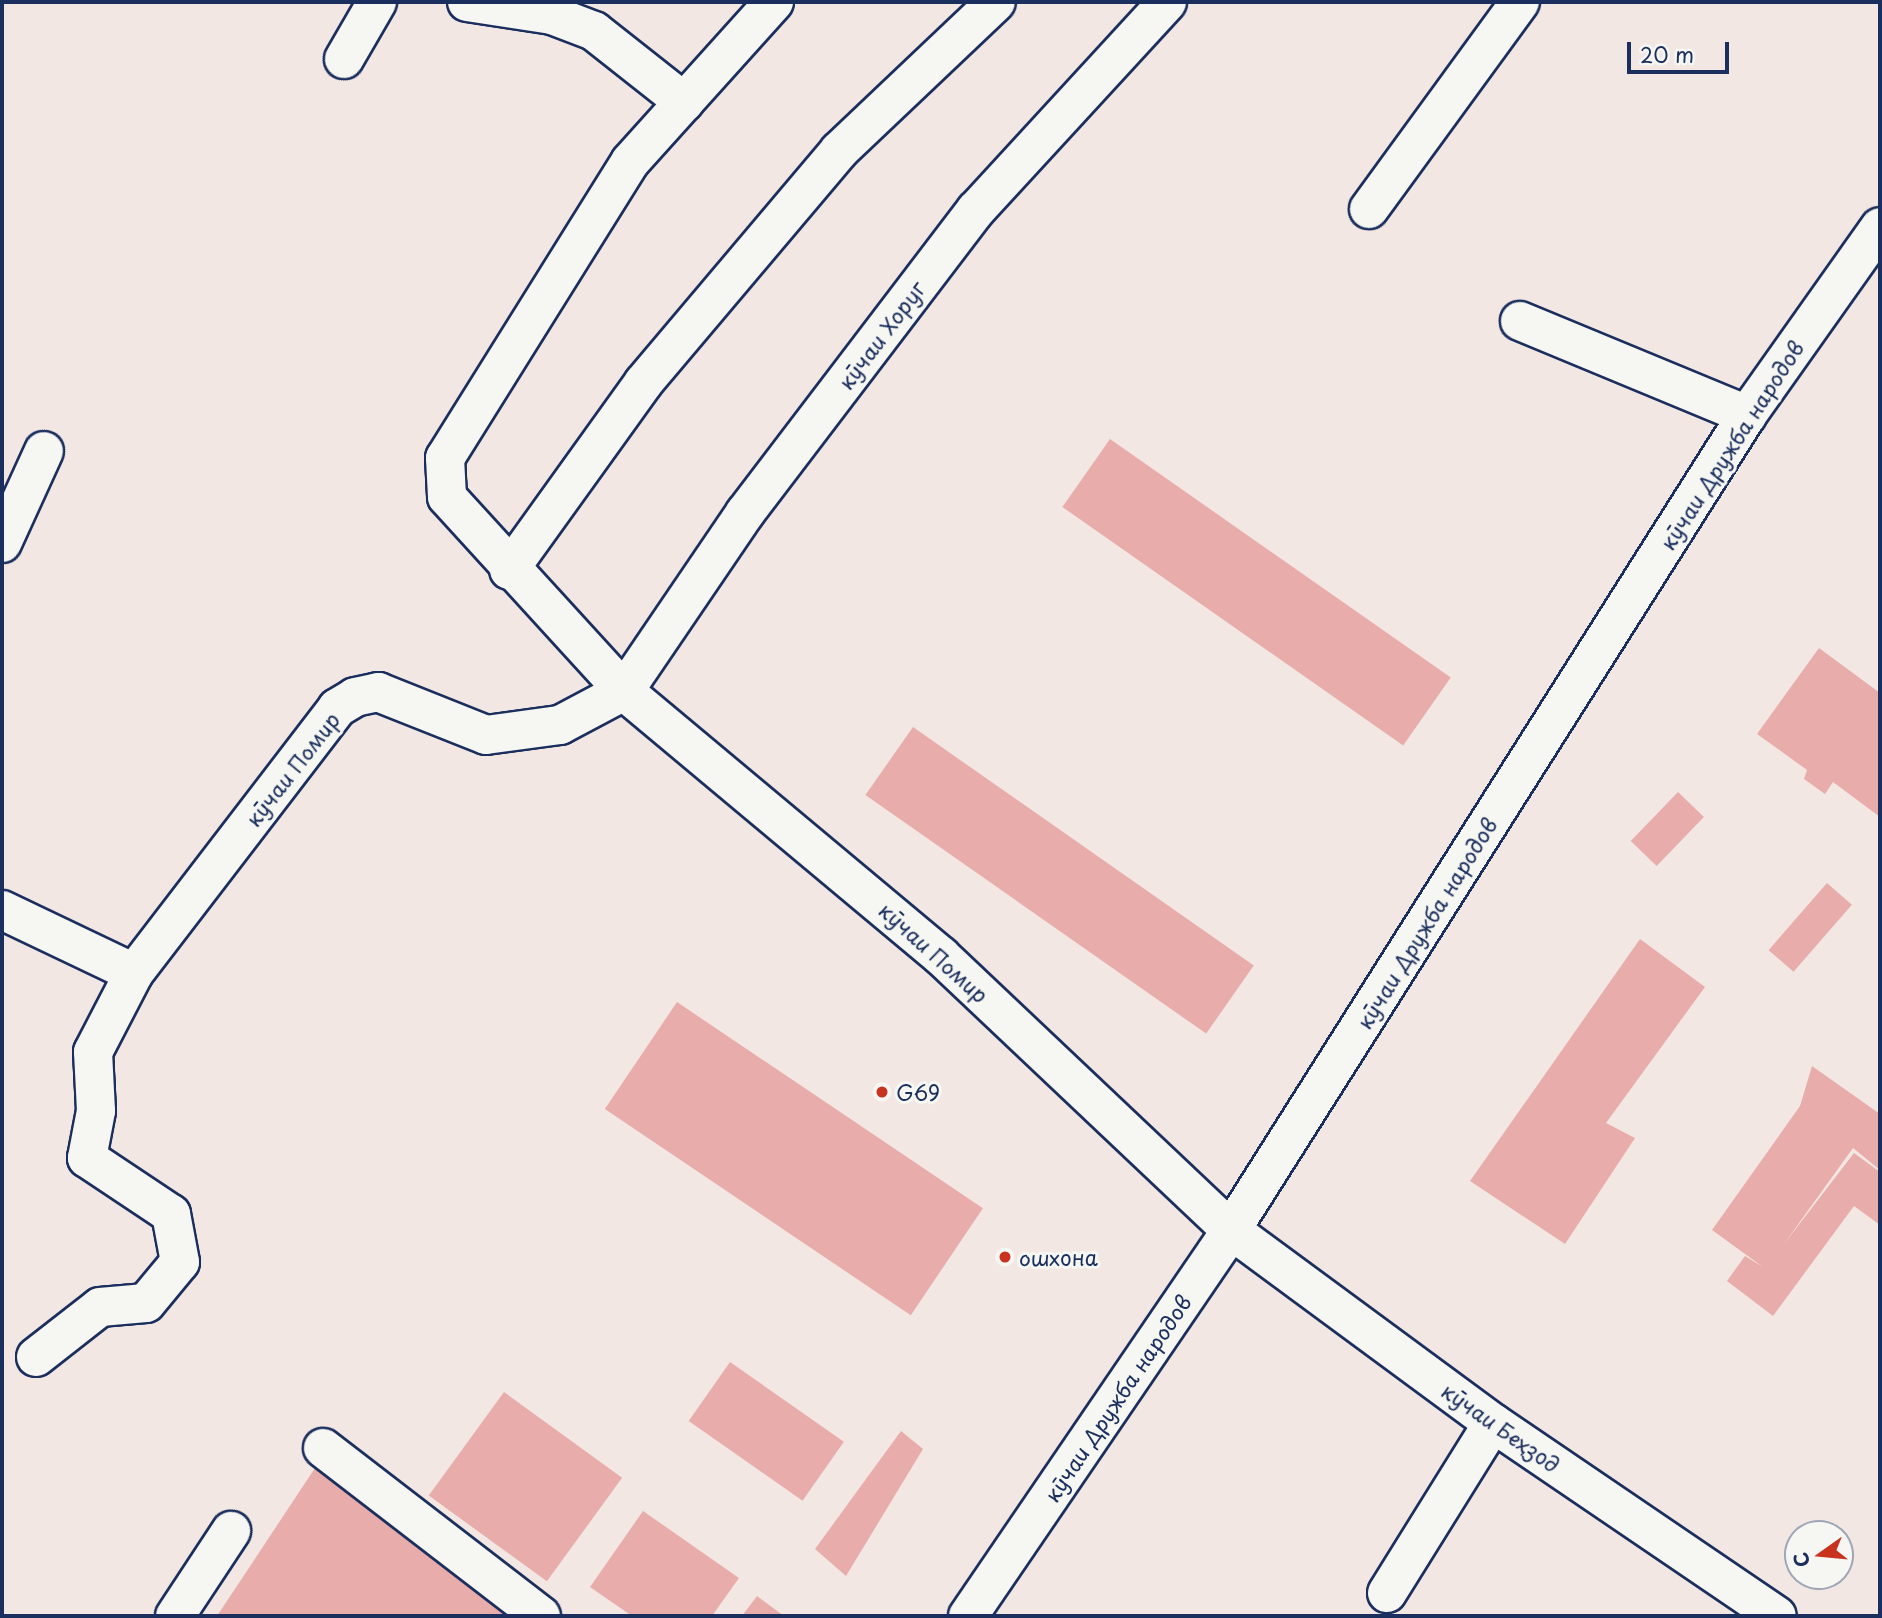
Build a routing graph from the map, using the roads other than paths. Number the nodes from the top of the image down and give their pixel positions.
1 (377, 2) edge
2 (467, 2) edge
3 (774, 2) edge
4 (996, 2) edge
5 (1167, 2) edge
6 (1520, 2) edge
7 (554, 8) edge
8 (344, 59) dead end
9 (684, 102) junction
10 (1369, 209) dead end
11 (1880, 228) edge
12 (1520, 321) dead end
13 (1748, 415) junction
14 (44, 452) dead end
15 (2, 542) edge
16 (509, 570) junction
17 (624, 691) junction
18 (2, 910) edge
19 (134, 973) junction
20 (1231, 1230) junction
21 (36, 1357) dead end
22 (1493, 1423) junction
23 (323, 1448) dead end
24 (231, 1531) dead end
25 (1387, 1593) dead end
26 (175, 1616) edge
27 (541, 1616) edge
28 (968, 1616) edge
29 (1777, 1616) edge

1 - 8 street
2 - 7 street
3 - 9 street
4 - 16 street
5 - 17 street, кӯчаи Хоруг
6 - 10 street
7 - 9 street
9 - 16 street, кӯчаи Помир
11 - 13 street, кӯчаи Дружба народов
12 - 13 street
13 - 20 street, кӯчаи Дружба народов
14 - 15 street
16 - 17 street, кӯчаи Помир
17 - 19 street, кӯчаи Помир
17 - 20 street, кӯчаи Помир
18 - 19 street
19 - 21 street, кӯчаи Помир
20 - 22 street, кӯчаи Беҳзод
20 - 28 street, кӯчаи Дружба народов
22 - 25 street
22 - 29 street, кӯчаи Беҳзод
23 - 27 street
24 - 26 street

